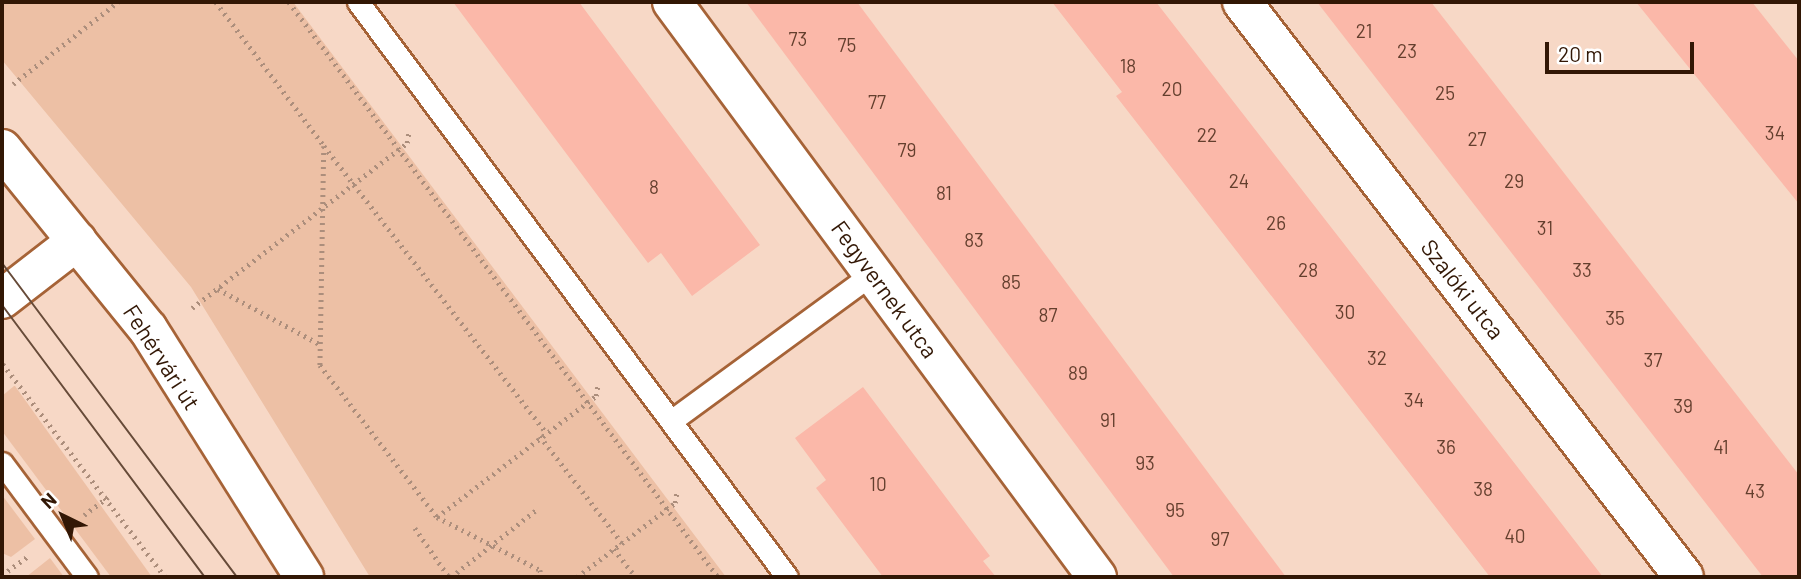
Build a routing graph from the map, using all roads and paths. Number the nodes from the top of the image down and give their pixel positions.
1 (118, 2) edge
2 (216, 2) edge
3 (289, 2) edge
4 (358, 2) edge
5 (672, 2) edge
6 (1242, 2) edge
7 (13, 84) dead end
8 (324, 146) junction
9 (2, 149) edge
10 (398, 150) junction
11 (355, 185) junction
12 (322, 211) junction
13 (77, 241) junction
14 (873, 272) junction
15 (218, 289) junction
16 (2, 299) edge
17 (192, 308) dead end
18 (321, 345) junction
19 (3, 364) edge
20 (587, 403) junction
21 (671, 421) junction
22 (546, 432) junction
23 (540, 436) junction
24 (2, 463) edge
25 (667, 509) junction
26 (536, 510) dead end
27 (437, 517) junction
28 (415, 528) dead end
29 (622, 543) junction
30 (490, 546) junction
31 (614, 549) junction
32 (87, 577) edge
33 (165, 577) edge
34 (304, 577) edge
35 (450, 577) edge
36 (542, 577) edge
37 (577, 577) edge
38 (636, 577) edge
39 (718, 577) edge
40 (787, 577) edge
41 (1097, 577) edge
42 (1684, 577) edge

1 - 7 path
2 - 8 path
3 - 10 path
4 - 21 lane
5 - 14 street, Fegyvernek utca
6 - 42 street, Szalóki utca
8 - 11 path
8 - 12 path
9 - 13 street, Fehérvári út
10 - 11 path
10 - 20 path
11 - 12 path
11 - 22 path
12 - 15 path
12 - 18 path
13 - 16 street
13 - 34 street, Fehérvári út
14 - 21 lane
14 - 41 street, Fegyvernek utca
15 - 17 path
15 - 18 path
18 - 27 path
19 - 33 path
20 - 22 path
20 - 25 path
21 - 40 lane
22 - 23 path
23 - 27 path
23 - 29 path
24 - 32 lane
25 - 29 path
25 - 39 path
26 - 30 path
27 - 30 path
28 - 35 path
29 - 31 path
30 - 35 path
30 - 36 path
31 - 37 path
31 - 38 path

